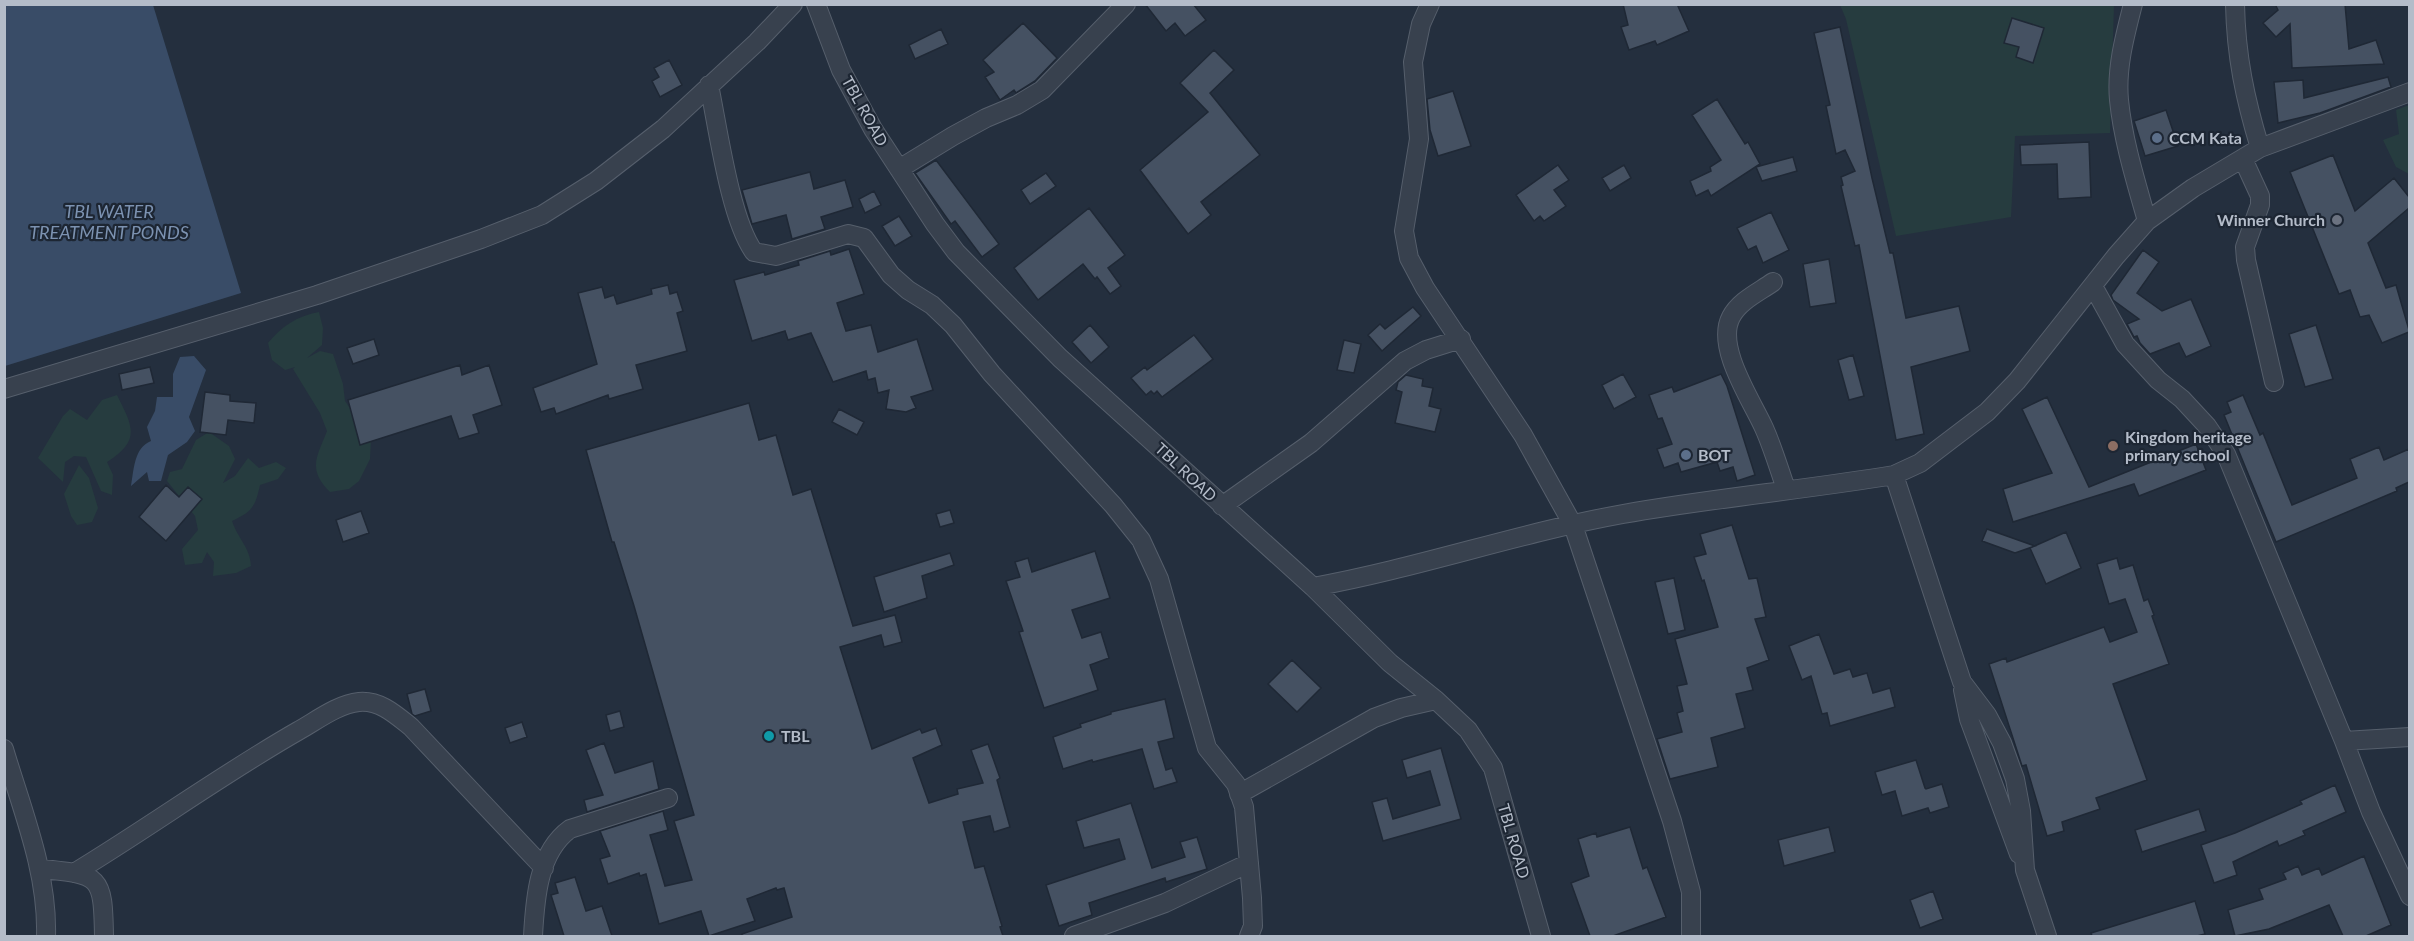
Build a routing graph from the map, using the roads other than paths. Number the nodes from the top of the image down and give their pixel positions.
1 (793, 4) edge
2 (816, 4) edge
3 (1126, 4) edge
4 (1430, 4) edge
5 (2133, 4) edge
6 (2235, 4) edge
7 (709, 85) junction
8 (2409, 92) edge
9 (2260, 148) junction
10 (2243, 159) junction
11 (898, 169) junction
12 (2147, 221) junction
13 (1773, 282) dead end
14 (2093, 286) junction
15 (1461, 339) junction
16 (2274, 382) dead end
17 (4, 388) edge
18 (1894, 475) junction
19 (1786, 489) junction
20 (1222, 506) junction
21 (1572, 525) junction
22 (1313, 587) junction
23 (1436, 700) junction
24 (2409, 737) edge
25 (2344, 741) junction
26 (4, 749) edge
27 (1239, 794) junction
28 (668, 798) dead end
29 (1249, 863) junction
30 (543, 868) junction
31 (40, 869) junction
32 (74, 873) junction
33 (2409, 896) edge
34 (46, 936) edge
35 (104, 936) edge
36 (533, 936) edge
37 (1074, 936) edge
38 (1249, 936) edge
39 (1541, 936) edge
40 (1691, 936) edge
41 (2047, 936) edge

1 - 7 street
2 - 11 street, TBL ROAD
3 - 11 street
4 - 15 street
5 - 12 street
6 - 9 street
7 - 17 street
7 - 27 street
8 - 9 street
9 - 10 street
10 - 12 street
10 - 16 street
11 - 20 street, TBL ROAD
12 - 14 street
13 - 19 street
14 - 18 street
14 - 25 street
15 - 20 street
15 - 21 street
18 - 19 street
18 - 41 street
19 - 21 street
20 - 22 street, TBL ROAD
21 - 22 street
21 - 40 street
22 - 23 street, TBL ROAD
23 - 27 street
23 - 39 street, TBL ROAD
24 - 25 street
25 - 33 street
26 - 31 street
27 - 29 street
28 - 30 street
29 - 37 street
29 - 38 street
30 - 32 street
30 - 36 street
31 - 32 street
31 - 34 street
32 - 35 street

